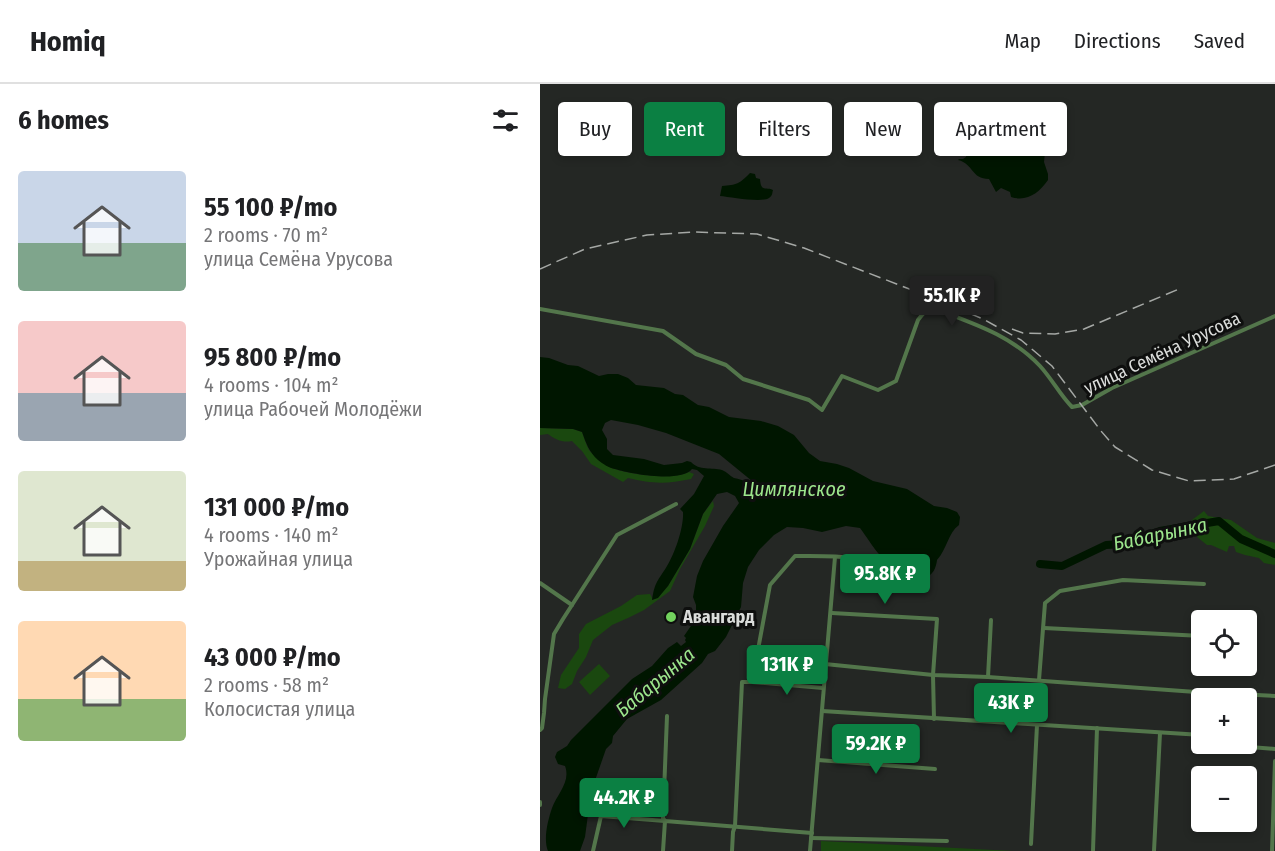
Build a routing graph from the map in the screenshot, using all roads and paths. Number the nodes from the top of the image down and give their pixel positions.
1 (540, 309) edge
2 (1275, 316) edge
3 (676, 504) dead end
4 (835, 558) junction
5 (540, 583) edge
6 (1204, 584) dead end
7 (903, 590) dead end
8 (572, 605) junction
9 (832, 613) junction
10 (991, 620) dead end
11 (1044, 628) junction
12 (1191, 635) edge
13 (825, 664) junction
14 (933, 675) junction
15 (988, 676) junction
16 (1039, 680) junction
17 (752, 682) junction
18 (824, 688) junction
19 (540, 695) edge
20 (1275, 696) edge
21 (545, 699) junction
22 (822, 711) junction
23 (667, 716) dead end
24 (934, 719) junction
25 (1036, 725) junction
26 (1097, 728) junction
27 (540, 730) edge
28 (1160, 733) junction
29 (1191, 734) edge
30 (1257, 748) edge
31 (1275, 749) edge
32 (818, 760) junction
33 (1275, 760) edge
34 (935, 769) dead end
35 (665, 821) junction
36 (735, 826) junction
37 (811, 836) junction
38 (947, 841) dead end
39 (1031, 843) dead end
40 (594, 851) edge
41 (663, 851) edge
42 (732, 851) edge
43 (810, 851) edge
44 (1093, 851) edge
45 (1154, 851) edge
46 (1272, 851) edge

1 - 2 street, улица Семёна Урусова
3 - 8 street
4 - 7 street
4 - 9 street
4 - 17 street
5 - 8 street
6 - 11 street
8 - 21 street
9 - 13 street
9 - 14 street
10 - 15 street
11 - 12 street
11 - 16 street
13 - 14 street
13 - 18 street
14 - 15 street
14 - 24 street
15 - 16 street
16 - 20 street
17 - 18 street
17 - 36 street
18 - 22 street
19 - 21 street
21 - 27 street
22 - 24 street
22 - 32 street
23 - 35 street
24 - 25 street
25 - 26 street
25 - 39 street
26 - 28 street
26 - 44 street
28 - 29 street
28 - 45 street
30 - 31 street
32 - 34 street
32 - 37 street
33 - 46 street
35 - 36 street
35 - 40 street
35 - 41 street
36 - 37 street
36 - 42 street
37 - 38 street
37 - 43 street

